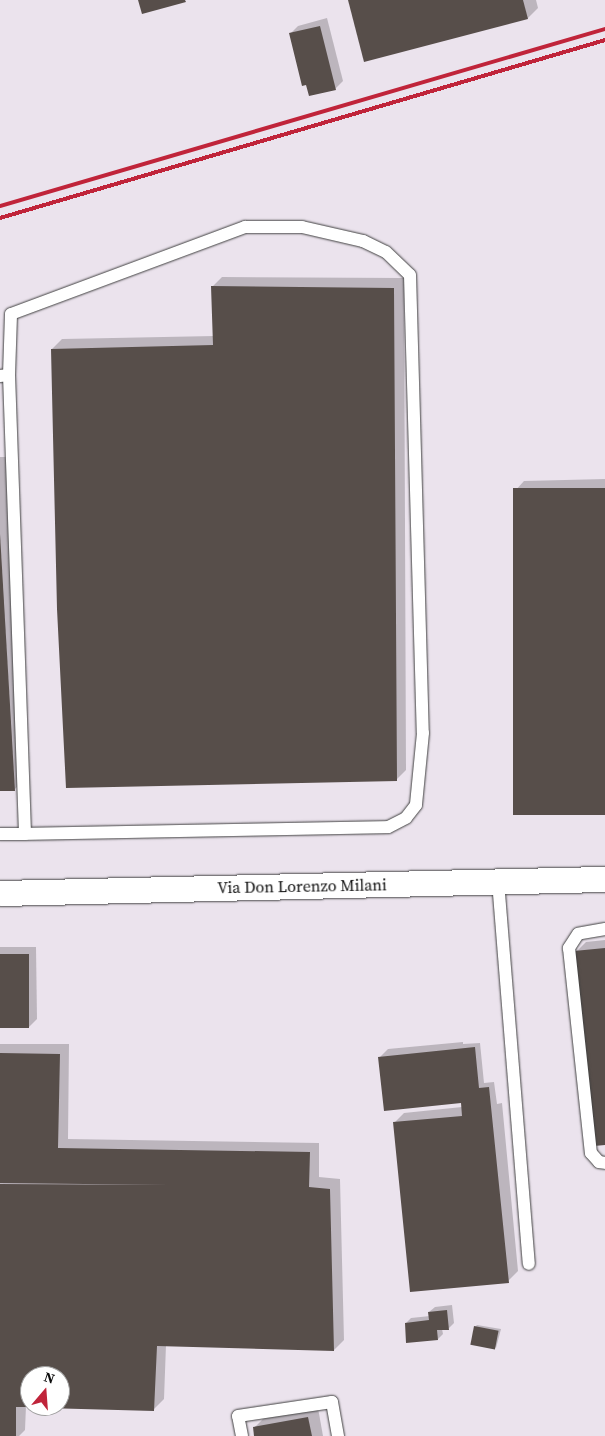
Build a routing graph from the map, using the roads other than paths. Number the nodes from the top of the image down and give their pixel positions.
1 (5, 376) edge
2 (0, 834) edge
3 (25, 834) junction
4 (605, 879) edge
5 (498, 881) junction
6 (0, 893) edge
7 (605, 929) edge
8 (605, 1163) edge
9 (529, 1264) dead end
10 (242, 1436) edge
11 (338, 1436) edge

1 - 3 lane
1 - 3 lane
2 - 3 lane
4 - 5 street, Via Don Lorenzo Milani
5 - 6 street, Via Don Lorenzo Milani
5 - 9 lane
7 - 8 lane
10 - 11 lane

